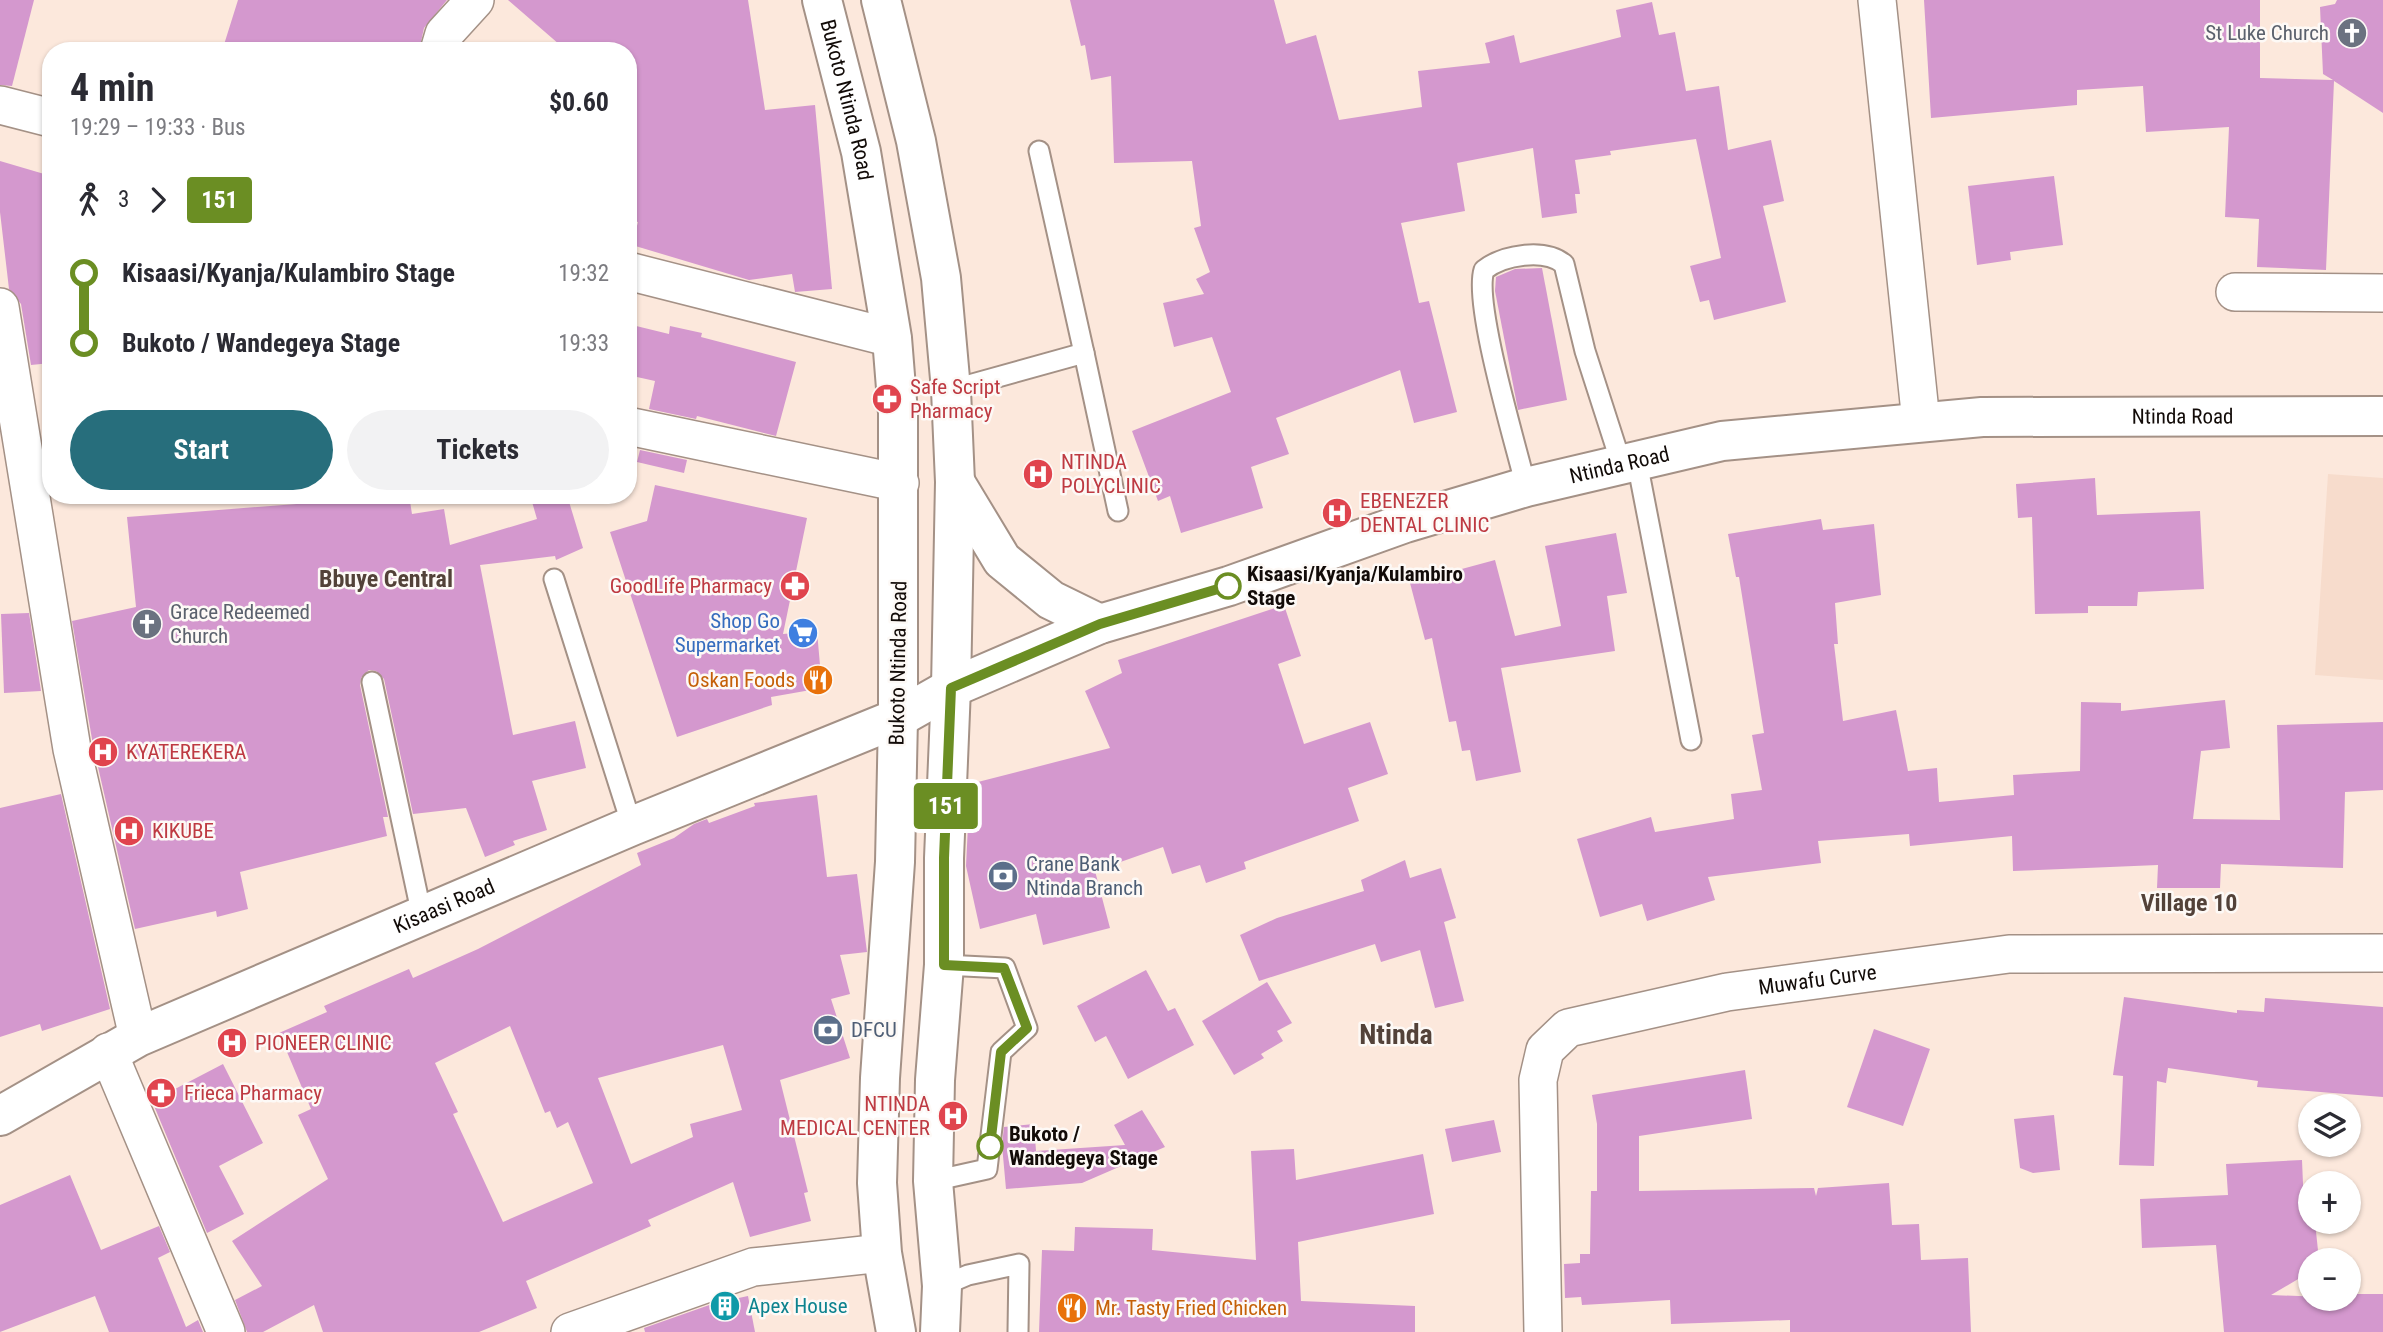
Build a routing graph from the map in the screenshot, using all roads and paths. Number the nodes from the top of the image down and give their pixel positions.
1 (475, 0) edge
2 (822, 0) edge
3 (881, 0) edge
4 (1877, 0) edge
5 (442, 42) edge
6 (0, 105) edge
7 (42, 116) edge
8 (1040, 151) dead end
9 (637, 273) edge
10 (2235, 292) dead end
11 (2383, 293) edge
12 (0, 307) edge
13 (892, 338) junction
14 (1083, 353) junction
15 (5, 364) edge
16 (951, 390) junction
17 (2383, 416) edge
18 (1921, 422) junction
19 (637, 428) edge
20 (1629, 464) junction
21 (955, 482) junction
22 (900, 483) junction
23 (1527, 487) junction
24 (1118, 511) dead end
25 (554, 579) dead end
26 (1100, 624) junction
27 (372, 682) dead end
28 (951, 688) junction
29 (898, 718) junction
30 (1691, 740) dead end
31 (632, 826) junction
32 (422, 916) junction
33 (2383, 953) edge
34 (944, 965) junction
35 (123, 1044) junction
36 (9, 1104) edge
37 (933, 1181) junction
38 (882, 1253) junction
39 (942, 1286) junction
40 (226, 1332) edge
41 (570, 1332) edge
42 (896, 1332) edge
43 (940, 1332) edge
44 (1018, 1332) edge
45 (1543, 1332) edge

1 - 5 street
2 - 13 main road, Bukoto Ntinda Road
3 - 16 main road
4 - 18 street
6 - 7 street
8 - 14 lane
9 - 13 street
10 - 11 street
12 - 15 street
13 - 22 main road, Bukoto Ntinda Road
14 - 16 lane
14 - 24 lane
15 - 35 street
16 - 21 main road
17 - 18 main road, Ntinda Road
18 - 20 main road, Ntinda Road
19 - 22 street
20 - 23 main road, Ntinda Road
20 - 23 lane
20 - 30 lane
21 - 26 main road
21 - 28 main road
22 - 29 main road, Bukoto Ntinda Road
23 - 26 main road, Ntinda Road
25 - 31 lane
26 - 28 main road, Ntinda Road
27 - 32 lane
28 - 29 main road, Ntinda Road
28 - 34 main road
29 - 31 main road, Kisaasi Road
29 - 38 main road, Bukoto Ntinda Road
31 - 32 main road, Kisaasi Road
32 - 35 main road, Kisaasi Road
33 - 45 street, Muwafu Curve
34 - 37 main road
34 - 37 lane
35 - 36 main road, Kisaasi Road
35 - 40 street
37 - 39 main road
38 - 41 street
38 - 42 main road, Bukoto Ntinda Road
39 - 43 main road
39 - 44 lane

